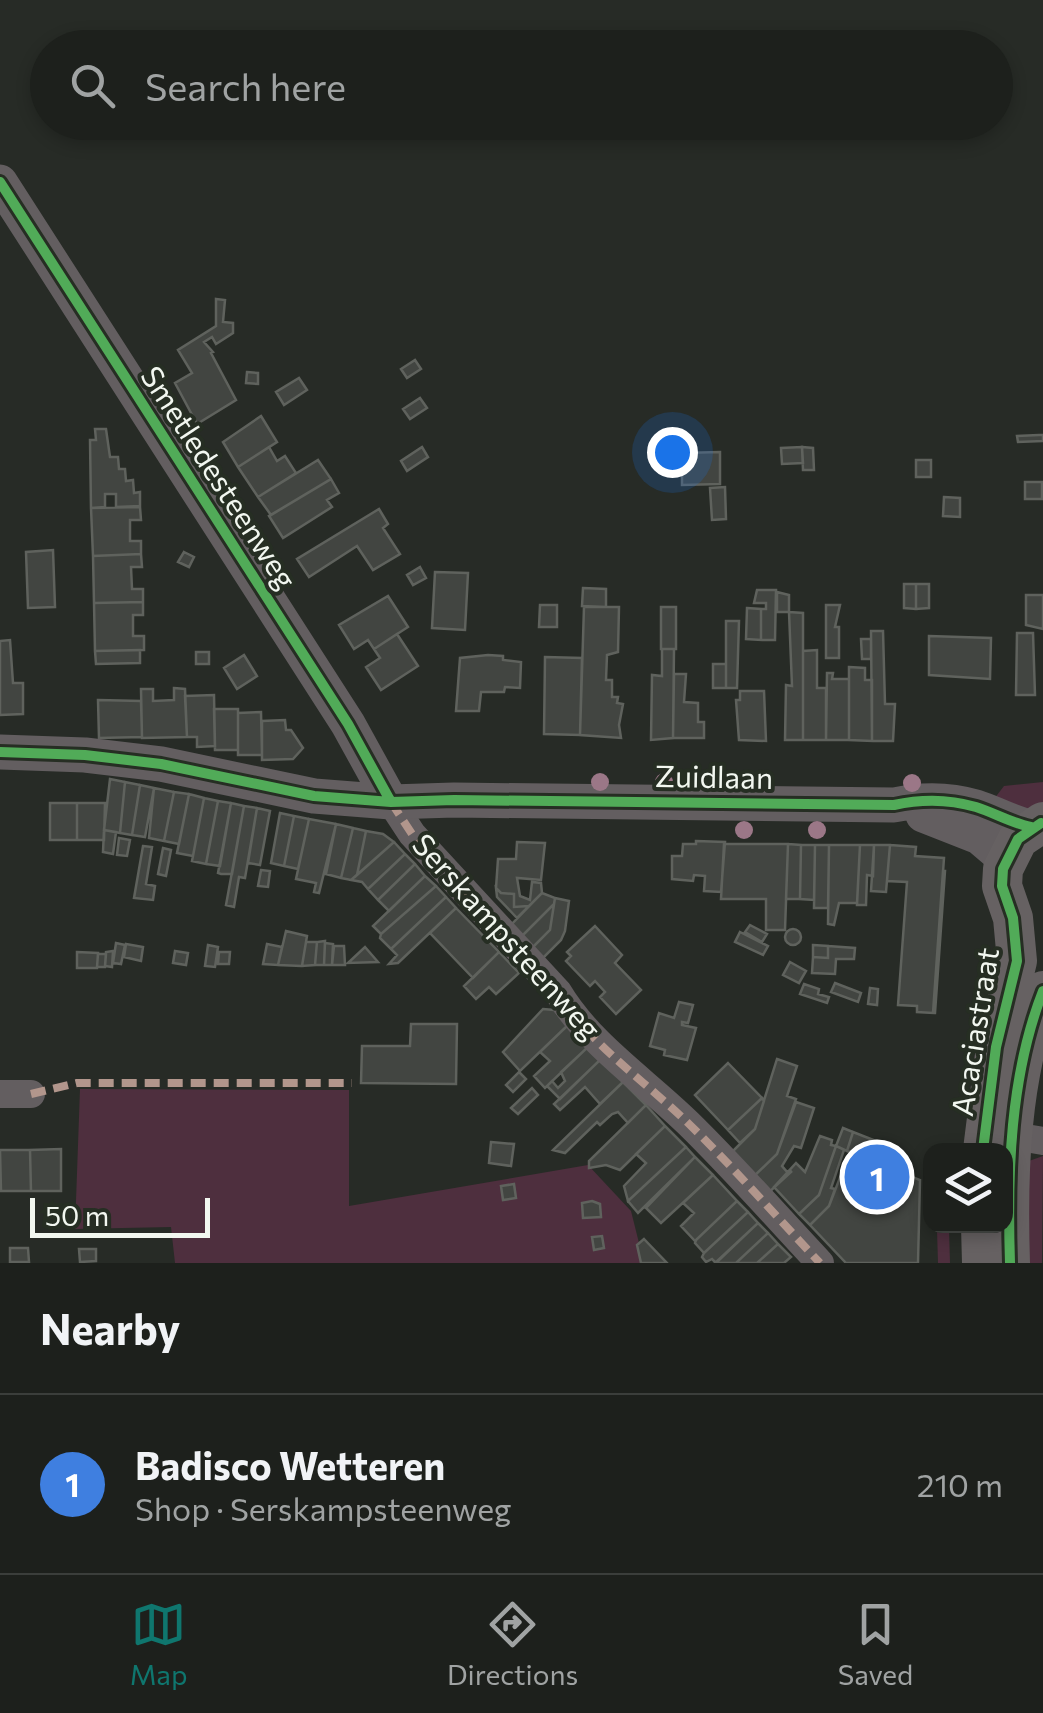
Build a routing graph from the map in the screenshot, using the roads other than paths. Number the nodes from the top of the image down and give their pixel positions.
1 (0, 182) edge
2 (0, 752) edge
3 (391, 802) junction
4 (894, 805) junction
5 (1037, 824) edge
6 (1006, 860) junction
7 (1028, 930) edge
8 (1043, 991) edge
9 (0, 1094) edge
10 (31, 1094) dead end
11 (1013, 1142) edge
12 (981, 1233) edge
13 (820, 1263) edge
14 (982, 1263) edge
15 (1010, 1263) edge

1 - 3 street, Smetledesteenweg
2 - 3 street
3 - 4 street, Zuidlaan
3 - 13 street, Serskampsteenweg
4 - 5 street, Zuidlaan
4 - 6 street, Zuidlaan
5 - 6 main road
6 - 7 main road, Acaciastraat
7 - 11 main road, Acaciastraat
8 - 11 main road, Acaciastraat
9 - 10 street
11 - 15 main road, Acaciastraat
12 - 14 main road

